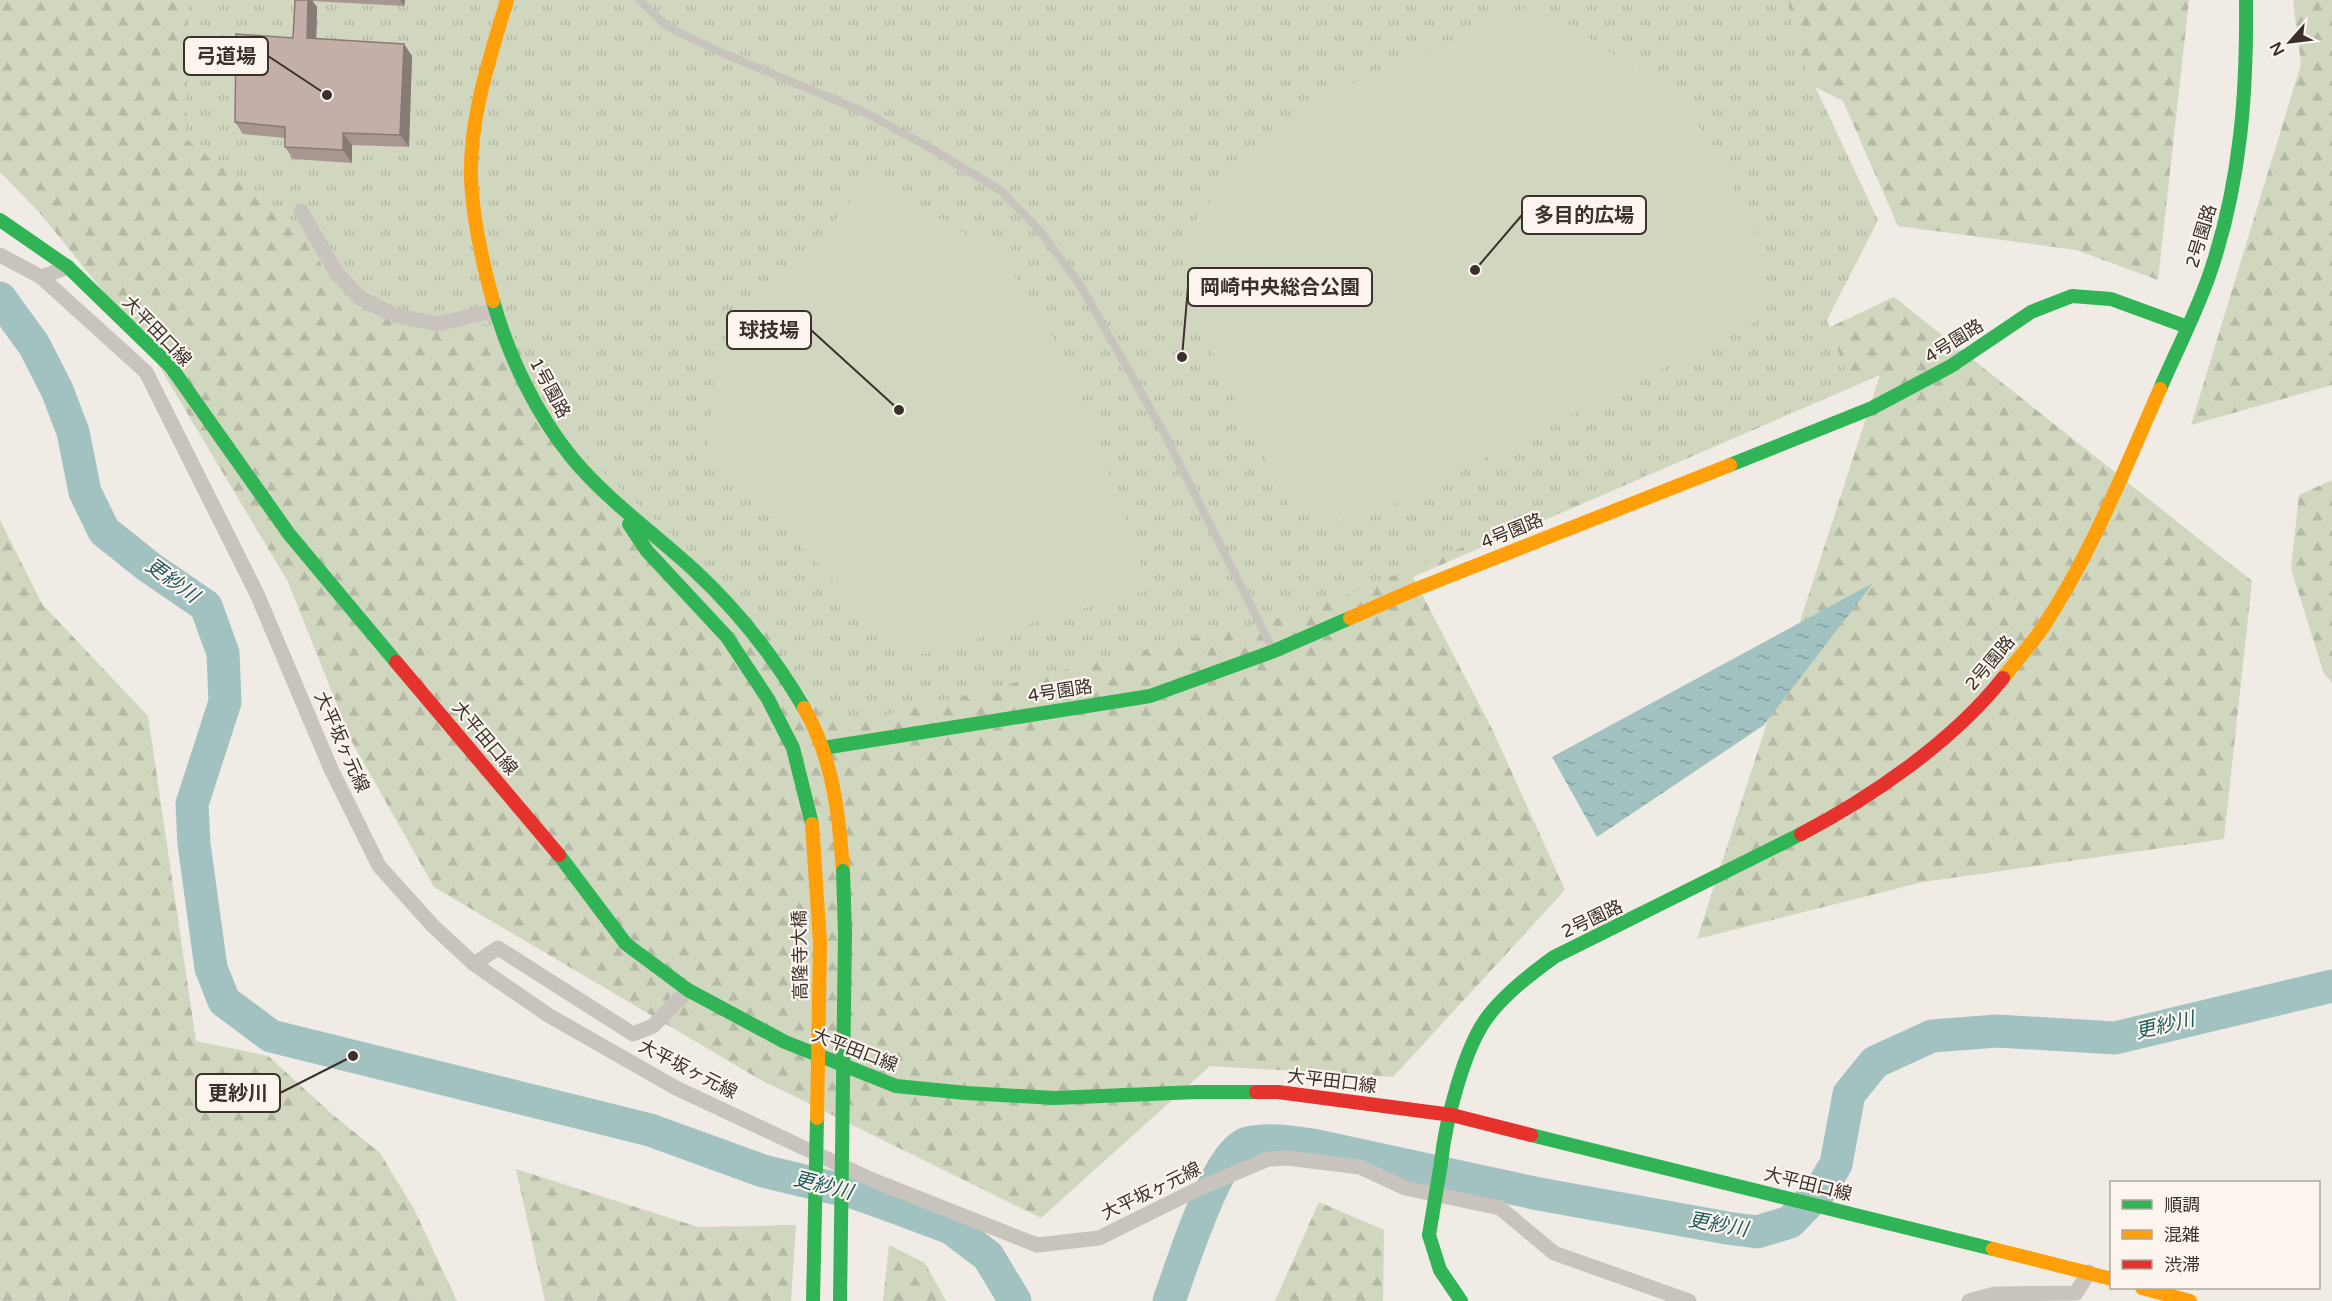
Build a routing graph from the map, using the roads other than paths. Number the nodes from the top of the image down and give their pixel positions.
1 (507, 0) edge
2 (639, 0) edge
3 (2246, 0) edge
4 (301, 212) dead end
5 (0, 220) edge
6 (0, 255) edge
7 (68, 267) junction
8 (41, 277) junction
9 (496, 310) junction
10 (2185, 326) junction
11 (608, 494) junction
12 (1274, 651) junction
13 (823, 748) junction
14 (474, 964) junction
15 (688, 990) junction
16 (1452, 1115) junction
17 (2088, 1272) junction
18 (2110, 1278) edge
19 (2149, 1289) edge
20 (813, 1301) edge
21 (840, 1301) edge
22 (1461, 1301) edge
23 (1689, 1301) edge
24 (1969, 1301) edge
25 (2190, 1301) edge

1 - 9 street, 1号園路
2 - 12 lane
3 - 10 street, 2号園路
4 - 9 street
5 - 7 street, 大平田口線
6 - 8 street, 大平坂ヶ元線
7 - 8 street
7 - 15 street, 大平田口線
8 - 14 street, 大平坂ヶ元線
9 - 11 street, 1号園路
10 - 12 street, 4号園路
10 - 16 street, 2号園路
11 - 13 street, 1号園路
11 - 20 street, 高隆寺大橋, bridge
12 - 13 street, 4号園路
13 - 21 street, 1号園路, bridge
14 - 15 street
14 - 23 street, 大平坂ヶ元線
15 - 16 street, 大平田口線
16 - 17 street, 大平田口線
16 - 22 street, 2号園路, bridge
17 - 18 street, 大平田口線
17 - 24 street
19 - 25 street

